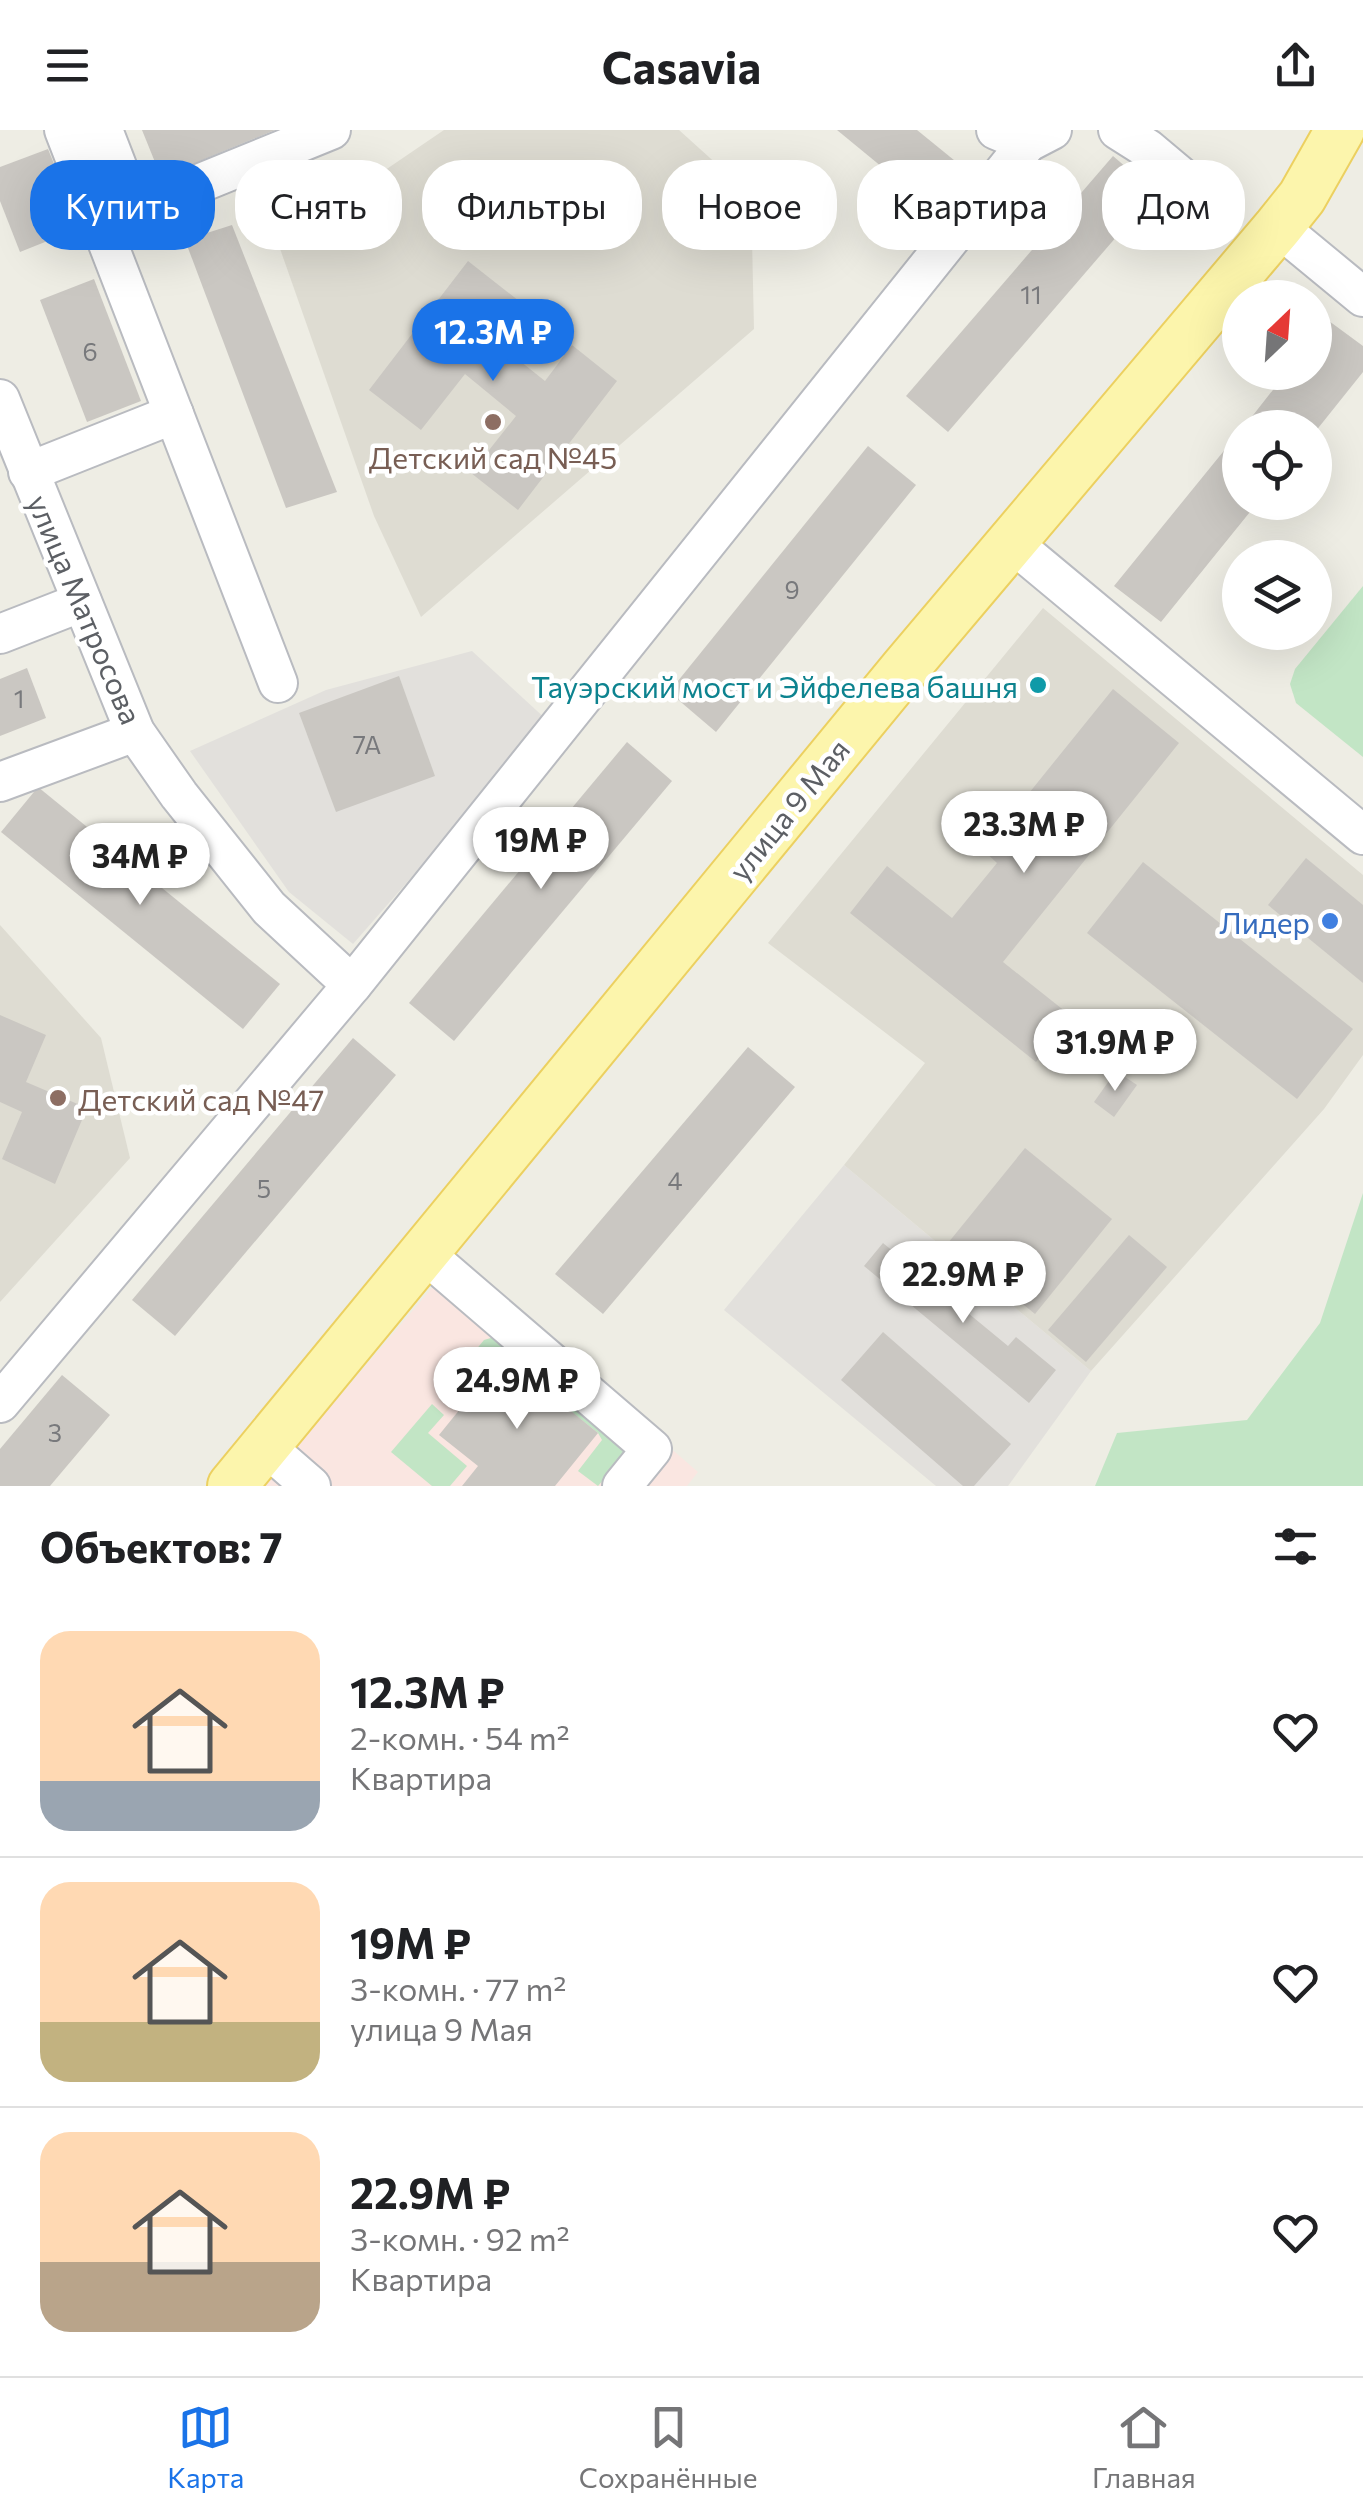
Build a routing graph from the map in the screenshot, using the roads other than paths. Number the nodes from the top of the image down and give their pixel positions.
1 (64, 130) edge
2 (103, 130) edge
3 (331, 130) edge
4 (1118, 130) edge
5 (1340, 130) edge
6 (1025, 134) edge
7 (1161, 160) edge
8 (1278, 228) junction
9 (1363, 297) edge
10 (0, 400) edge
11 (174, 414) junction
12 (28, 472) junction
13 (1011, 542) junction
14 (82, 602) junction
15 (0, 634) edge
16 (278, 683) dead end
17 (135, 732) junction
18 (0, 782) edge
19 (1363, 835) edge
20 (352, 986) junction
21 (424, 1252) junction
22 (0, 1403) edge
23 (265, 1446) junction
24 (232, 1486) edge
25 (311, 1486) edge
26 (622, 1486) edge

1 - 11 street
2 - 3 street
4 - 7 street
5 - 8 main road, улица 9 Мая
6 - 20 street
8 - 9 street
8 - 13 main road, улица 9 Мая
10 - 12 street, улица Матросова
11 - 12 street
11 - 16 street
12 - 14 street, улица Матросова
13 - 19 street
13 - 21 main road, улица 9 Мая
14 - 15 street
14 - 17 street, улица Матросова
17 - 18 street
17 - 20 street, улица Матросова
20 - 22 street
21 - 23 main road, улица 9 Мая
21 - 26 street
23 - 24 main road, улица 9 Мая
23 - 25 street

